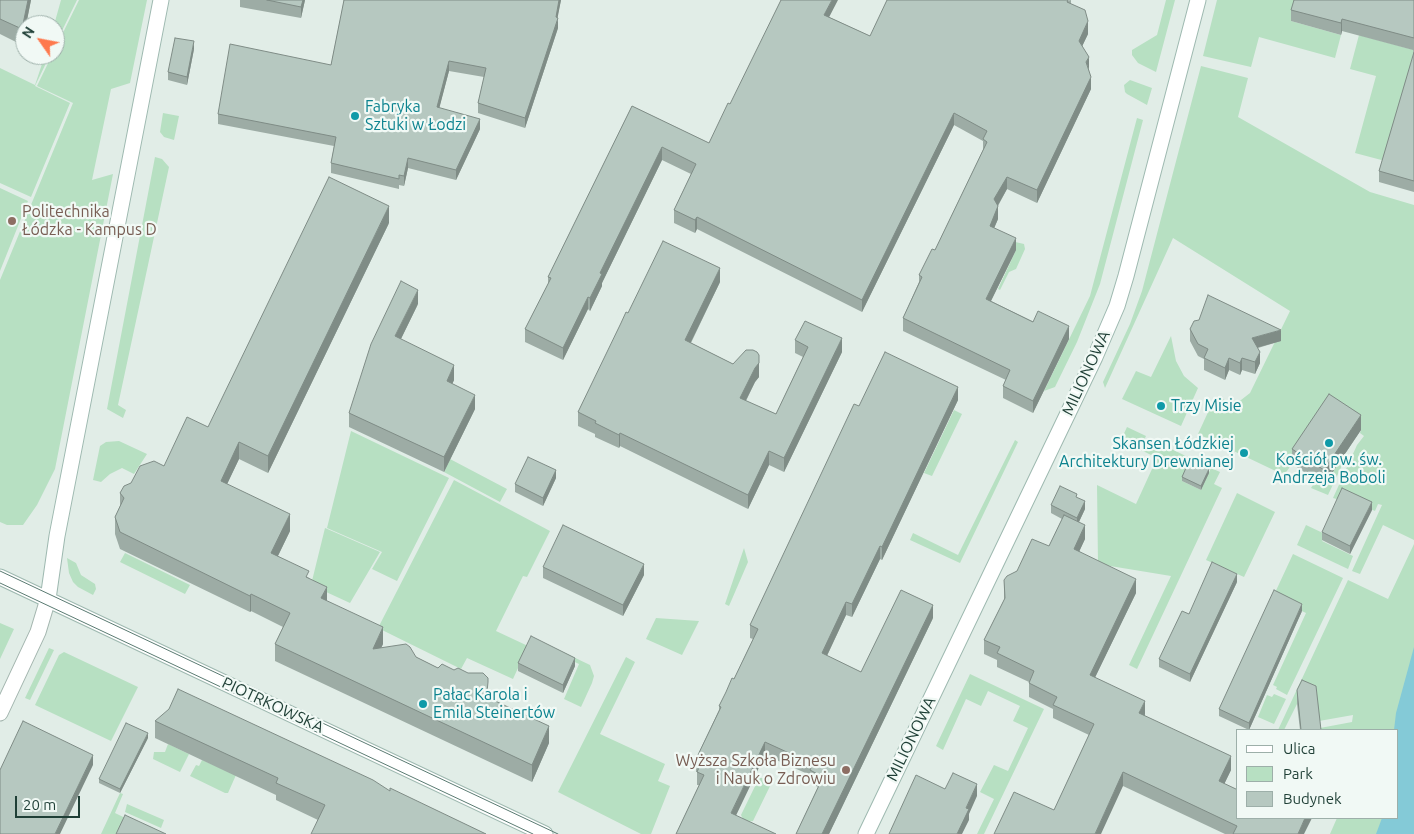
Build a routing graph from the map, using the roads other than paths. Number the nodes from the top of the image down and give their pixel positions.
1 (161, 0) edge
2 (1198, 0) edge
3 (0, 577) edge
4 (48, 599) junction
5 (0, 713) edge
6 (545, 834) edge
7 (866, 834) edge

1 - 4 street
2 - 7 street, MILIONOWA
3 - 4 street, PIOTRKOWSKA
4 - 5 street
4 - 6 street, PIOTRKOWSKA

